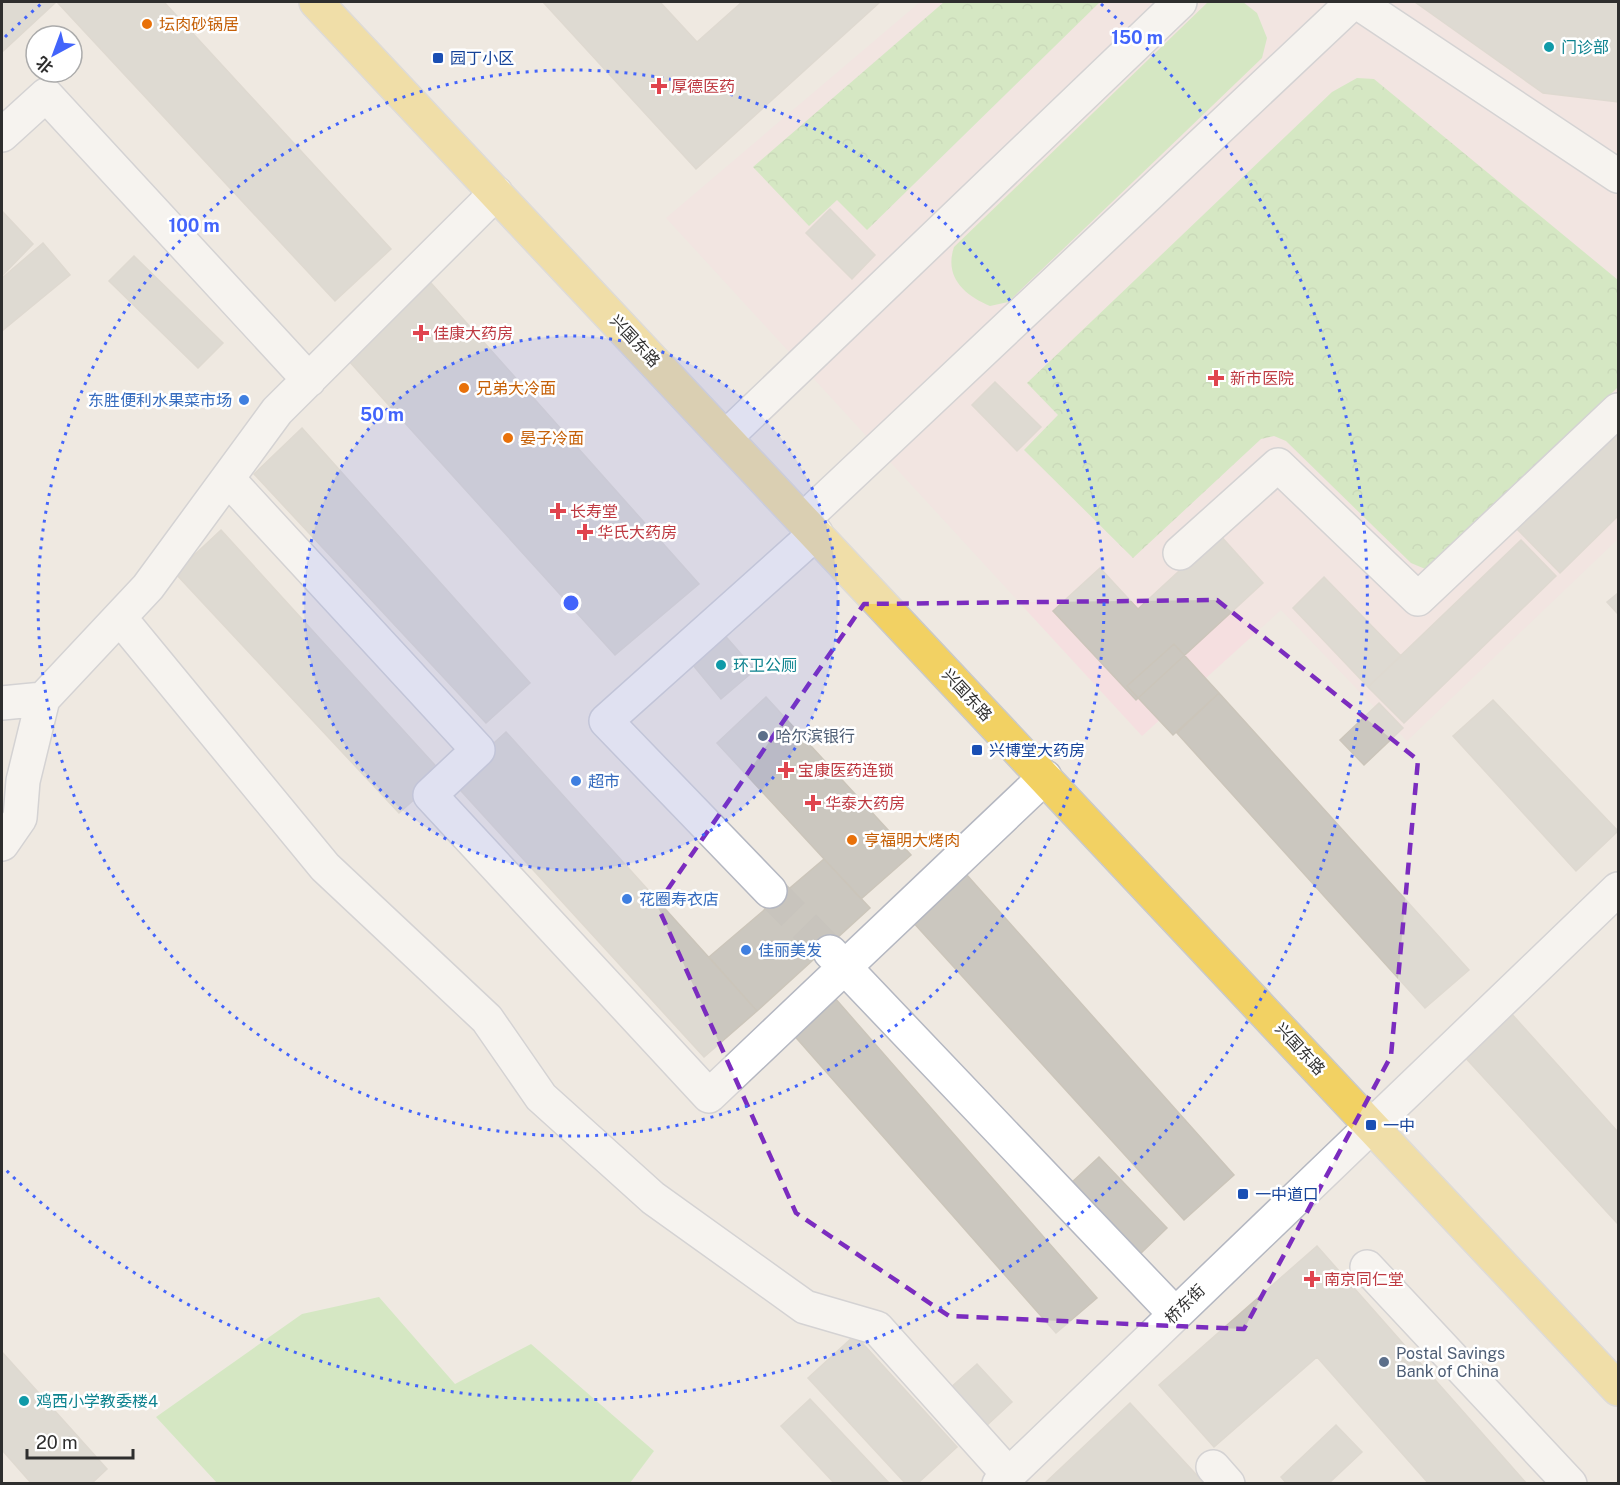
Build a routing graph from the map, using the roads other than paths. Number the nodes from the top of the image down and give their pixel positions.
1 (316, 2) edge
2 (1180, 2) edge
3 (1355, 2) edge
4 (2, 135) edge
5 (1618, 176) edge
6 (496, 193) junction
7 (309, 380) junction
8 (1618, 410) edge
9 (726, 437) junction
10 (228, 479) junction
11 (809, 527) junction
12 (1180, 553) dead end
13 (120, 618) junction
14 (43, 699) junction
15 (2, 703) edge
16 (1045, 777) junction
17 (2, 844) edge
18 (1618, 889) edge
19 (770, 891) tunnel mouth
20 (837, 959) junction
21 (1371, 1125) junction
22 (1366, 1267) dead end
23 (1175, 1314) junction
24 (1618, 1389) edge
25 (1004, 1479) edge
26 (1570, 1484) edge

1 - 6 main road, 兴国东路
2 - 9 street
3 - 5 street
3 - 11 street
4 - 7 street
6 - 7 street
6 - 9 main road, 兴国东路
7 - 10 street
8 - 12 street
9 - 11 main road, 兴国东路
10 - 13 street
10 - 20 street
11 - 16 main road, 兴国东路
11 - 19 street
13 - 14 street
13 - 25 street
14 - 15 street
14 - 17 street
16 - 20 street
16 - 21 main road, 兴国东路
18 - 21 street, 桥东街
20 - 23 street
21 - 23 street, 桥东街
21 - 24 main road, 兴国东路
22 - 26 street
23 - 25 street, 桥东街

